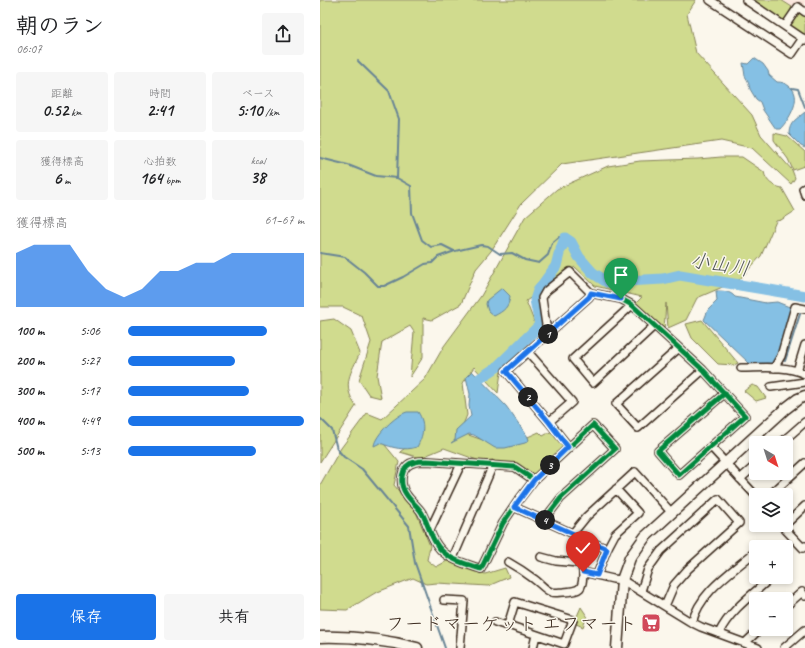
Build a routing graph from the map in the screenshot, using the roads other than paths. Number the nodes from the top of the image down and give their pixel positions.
1 (710, 0) edge
2 (746, 0) edge
3 (805, 12) edge
4 (785, 26) junction
5 (804, 39) edge
6 (805, 188) edge
7 (805, 195) edge
8 (591, 293) junction
9 (632, 305) junction
10 (805, 309) edge
11 (654, 326) junction
12 (550, 332) junction
13 (805, 345) edge
14 (679, 348) junction
15 (528, 352) junction
16 (741, 368) dead end
17 (774, 368) junction
18 (703, 370) junction
19 (797, 371) junction
20 (805, 374) edge
21 (805, 382) edge
22 (772, 387) dead end
23 (724, 392) junction
24 (805, 396) edge
25 (549, 422) junction
26 (805, 422) edge
27 (789, 436) edge
28 (568, 447) junction
29 (710, 447) junction
30 (725, 463) junction
31 (805, 463) edge
32 (461, 464) junction
33 (494, 466) junction
34 (749, 471) edge
35 (740, 479) junction
36 (534, 480) junction
37 (778, 488) edge
38 (749, 489) edge
39 (616, 490) junction
40 (805, 506) edge
41 (514, 507) junction
42 (671, 512) junction
43 (793, 517) edge
44 (544, 520) junction
45 (429, 532) junction
46 (788, 532) edge
47 (573, 533) junction
48 (805, 546) edge
49 (588, 549) dead end
50 (607, 549) junction
51 (541, 557) dead end
52 (749, 557) edge
53 (453, 558) junction
54 (508, 562) dead end
55 (583, 568) junction
56 (597, 575) junction
57 (622, 580) junction
58 (764, 584) edge
59 (641, 591) junction
60 (805, 596) edge
61 (444, 600) dead end
62 (793, 600) edge
63 (665, 606) junction
64 (495, 622) dead end
65 (692, 622) junction
66 (508, 625) junction
67 (805, 630) edge
68 (719, 634) junction
69 (536, 636) junction
70 (752, 636) edge
71 (320, 637) edge
72 (745, 643) junction
73 (417, 648) edge
74 (460, 648) edge
75 (533, 648) edge
76 (617, 648) edge
77 (758, 648) edge
78 (784, 648) edge

1 - 5 street
2 - 4 street
3 - 4 street
4 - 5 street
6 - 7 street
8 - 9 street
8 - 12 street
8 - 12 street
9 - 11 street
9 - 11 street
10 - 17 street
11 - 14 street
12 - 15 street
13 - 19 street
14 - 18 street
14 - 18 street
15 - 25 street
15 - 25 street
16 - 17 street
17 - 19 street
18 - 23 street
19 - 20 street
21 - 22 street
23 - 29 street
23 - 29 street
24 - 30 street
25 - 28 street
26 - 27 street
28 - 36 street
28 - 44 street
29 - 30 street
30 - 35 street
30 - 42 street
31 - 37 street
32 - 33 street
32 - 45 street
32 - 45 street
33 - 36 street
33 - 53 street
34 - 35 street
35 - 38 street
36 - 41 street
39 - 42 street
39 - 47 street
39 - 50 street
40 - 43 street
41 - 44 street
41 - 53 street
42 - 57 street
44 - 47 street
45 - 53 street
46 - 48 street
47 - 50 street
49 - 55 street
50 - 56 street
51 - 55 street
52 - 65 street
54 - 55 street
55 - 56 street
56 - 57 street
57 - 59 street
57 - 76 street
58 - 68 street
59 - 63 street
59 - 63 street
60 - 62 street
61 - 74 street
63 - 65 street
64 - 66 street
65 - 68 street
66 - 69 street
66 - 69 street
67 - 78 street
68 - 72 street
69 - 75 street
70 - 72 street
71 - 73 street
72 - 77 street

